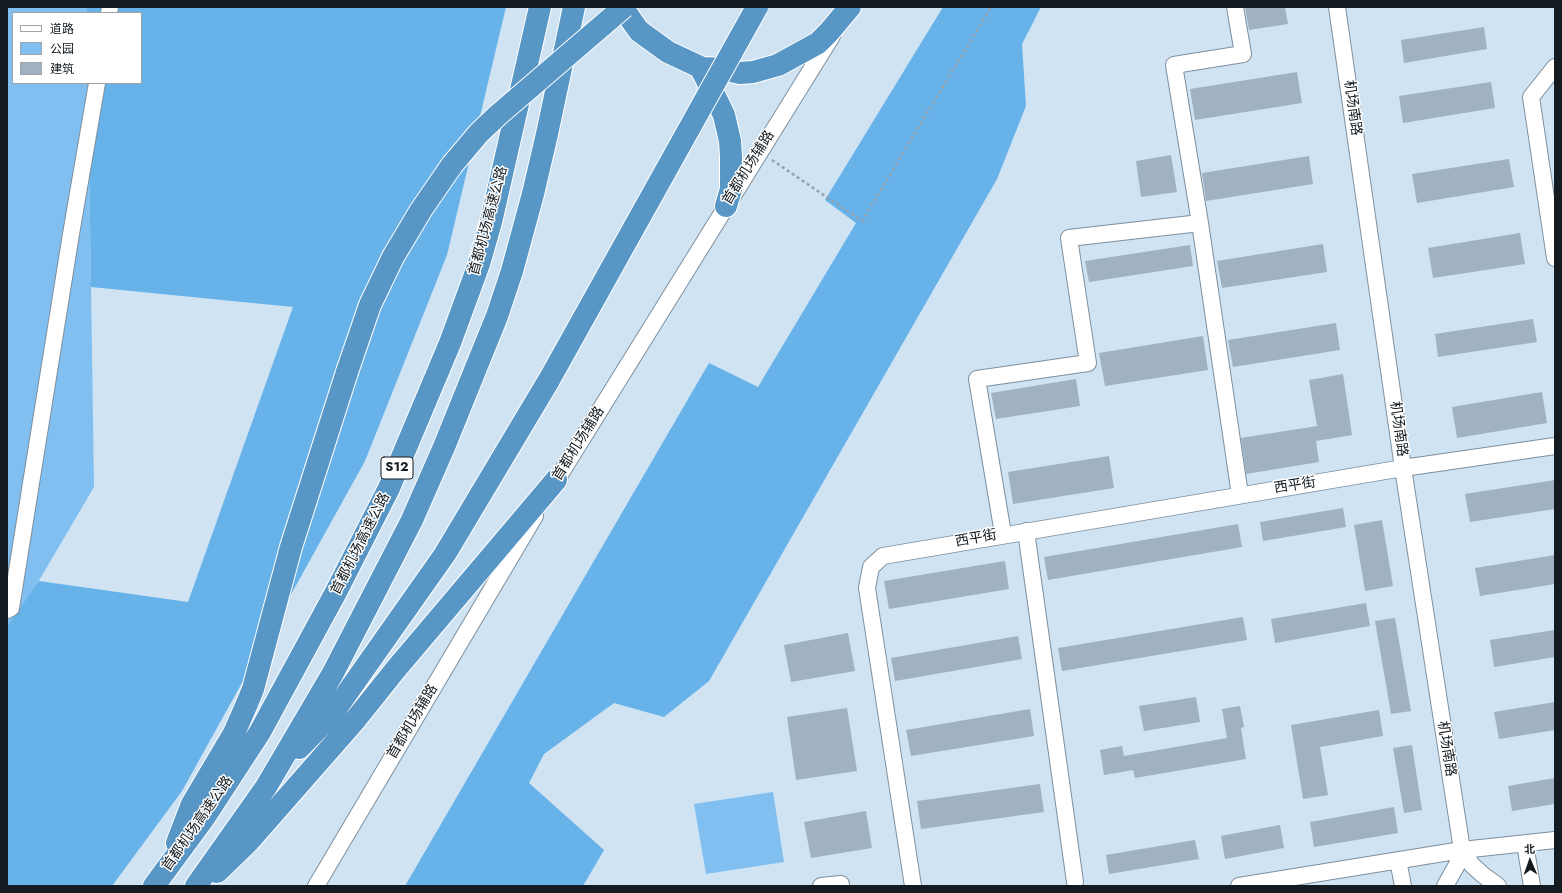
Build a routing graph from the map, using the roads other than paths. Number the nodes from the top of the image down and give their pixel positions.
1 (540, 7) edge
2 (574, 7) edge
3 (623, 7) edge
4 (757, 7) edge
5 (850, 7) edge
6 (1235, 7) edge
7 (1337, 7) edge
8 (700, 67) junction
9 (1555, 67) edge
10 (97, 84) edge
11 (726, 206) junction
12 (1200, 223) junction
13 (1555, 258) edge
14 (1555, 446) edge
15 (1403, 468) junction
16 (556, 480) junction
17 (1240, 495) junction
18 (1026, 531) junction
19 (1003, 534) junction
20 (7, 610) edge
21 (266, 787) junction
22 (1555, 840) edge
23 (1525, 844) junction
24 (1462, 850) junction
25 (1398, 860) junction
26 (158, 880) edge
27 (1075, 882) dead end
28 (196, 886) edge
29 (201, 886) edge
30 (316, 886) edge
31 (821, 886) edge
32 (841, 886) edge
33 (912, 886) edge
34 (1239, 886) edge
35 (1403, 886) edge
36 (1445, 886) edge
37 (1498, 886) edge
38 (1532, 886) edge

1 - 26 highway, 首都机场高速公路 / S12
2 - 21 highway, S12
3 - 8 highway
3 - 26 highway, bridge
4 - 21 highway, bridge
5 - 8 highway
5 - 11 street, 首都机场辅路
6 - 12 street
7 - 15 street, 机场南路
8 - 11 highway
9 - 13 street
10 - 20 street
11 - 16 street, 首都机场辅路
12 - 17 street
12 - 19 street
14 - 15 street, 西平街
15 - 17 street, 西平街
15 - 24 street, 机场南路
16 - 29 highway
16 - 30 street, 首都机场辅路
17 - 18 street, 西平街
18 - 19 street, 西平街
18 - 27 street
19 - 33 street, 西平街
21 - 28 highway, S12
22 - 23 street
23 - 24 street
23 - 38 street
24 - 25 street
24 - 36 street
24 - 37 street, 机场南路
25 - 34 street
25 - 35 street
31 - 32 street

